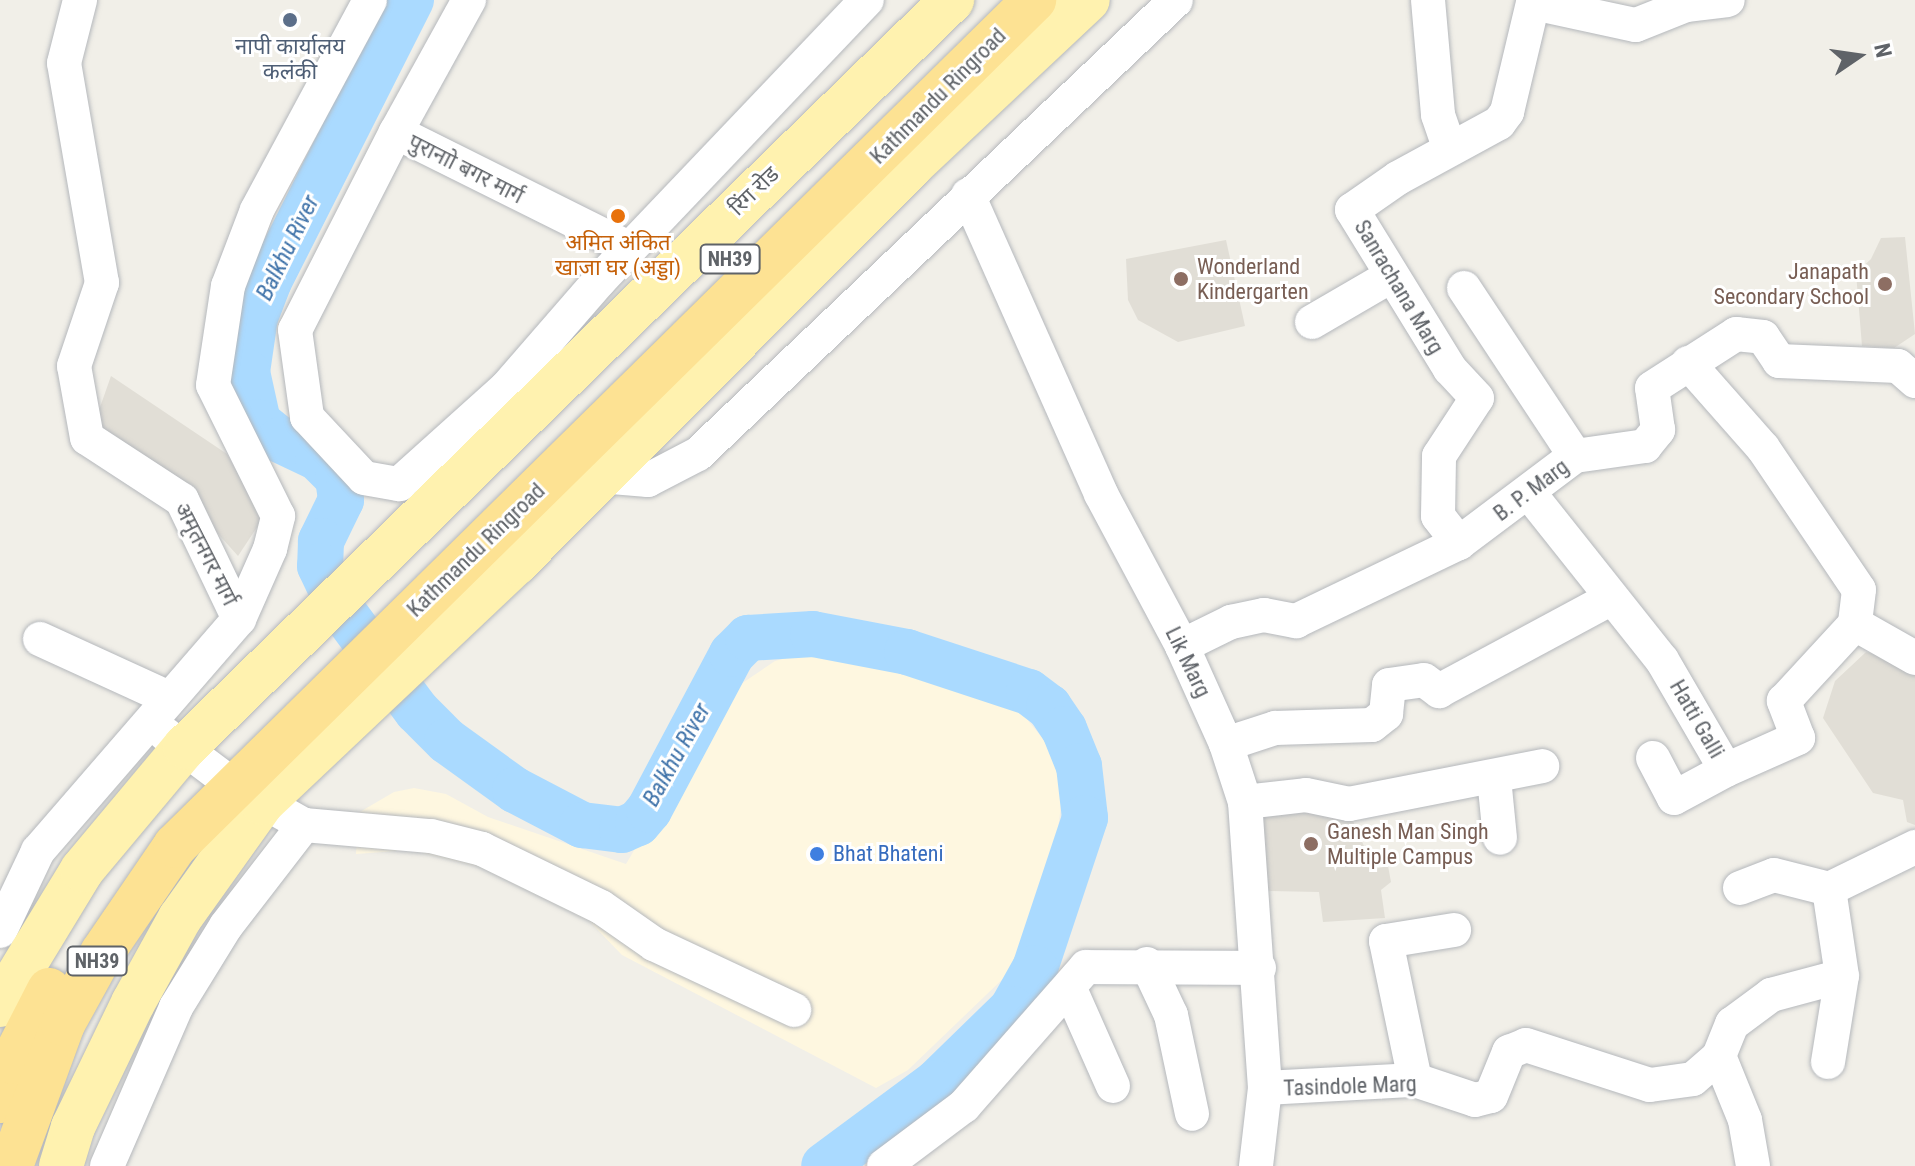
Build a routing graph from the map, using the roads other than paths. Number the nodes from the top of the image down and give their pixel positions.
1 (80, 0) edge
2 (370, 0) edge
3 (469, 0) edge
4 (867, 0) edge
5 (952, 0) edge
6 (996, 0) edge
7 (1034, 0) edge
8 (1088, 0) edge
9 (1176, 0) edge
10 (1428, 0) edge
11 (1728, 0) edge
12 (396, 132) junction
13 (1450, 149) junction
14 (968, 195) junction
15 (629, 248) junction
16 (1391, 276) junction
17 (1464, 288) dead end
18 (1312, 322) dead end
19 (1688, 363) junction
20 (1915, 381) edge
21 (1575, 456) junction
22 (600, 476) junction
23 (1529, 493) junction
24 (478, 530) junction
25 (1459, 543) junction
26 (1610, 599) junction
27 (239, 619) junction
28 (1855, 624) junction
29 (40, 639) dead end
30 (1182, 646) junction
31 (1915, 658) edge
32 (159, 710) junction
33 (280, 721) junction
34 (1226, 744) junction
35 (1653, 758) dead end
36 (1542, 766) dead end
37 (1726, 770) junction
38 (222, 776) junction
39 (1494, 778) junction
40 (1245, 802) junction
41 (304, 825) junction
42 (1500, 838) dead end
43 (1915, 847) edge
44 (1740, 888) dead end
45 (1829, 889) junction
46 (1454, 930) dead end
47 (0, 931) edge
48 (1147, 964) junction
49 (1259, 968) junction
50 (1842, 976) junction
51 (1070, 989) junction
52 (0, 1005) edge
53 (794, 1010) dead end
54 (1719, 1056) junction
55 (1828, 1062) dead end
56 (1415, 1080) junction
57 (1113, 1086) dead end
58 (1265, 1088) junction
59 (0, 1101) edge
60 (1192, 1114) dead end
61 (11, 1166) edge
62 (61, 1166) edge
63 (107, 1166) edge
64 (884, 1166) edge
65 (1256, 1166) edge
66 (1753, 1166) edge

1 - 27 street, अमृतनगर मार्ग
2 - 27 street
3 - 12 street, पुरानाो बगर मार्ग
4 - 15 street
5 - 24 main road, रिंग रोड
6 - 24 highway, Kathmandu Ringroad / NH39
7 - 24 highway, Kathmandu Ringroad / NH39
8 - 22 main road
9 - 14 street
10 - 13 street
11 - 13 street, Sanrachana Marg
12 - 15 street, पुरानाो बगर मार्ग
12 - 15 street
13 - 16 street, Sanrachana Marg
14 - 22 street
14 - 30 street, Lik Marg
16 - 18 street
16 - 25 street, Sanrachana Marg
17 - 21 street
19 - 20 street, B. P. Marg
19 - 21 street, B. P. Marg
19 - 28 street
21 - 23 street, B. P. Marg
22 - 24 main road
23 - 25 street, B. P. Marg
23 - 26 street, Hatti Galli
24 - 33 highway, Kathmandu Ringroad / NH39
24 - 33 main road
25 - 30 street, B. P. Marg
26 - 34 street
26 - 37 street, Hatti Galli
27 - 32 street, अमृतनगर मार्ग
28 - 31 street
28 - 37 street, Hatti Galli
29 - 32 street
30 - 34 street, Lik Marg
32 - 38 street
32 - 47 street, अमृतनगर मार्ग
33 - 38 highway, Kathmandu Ringroad / NH39
33 - 38 main road
34 - 40 street, Lik Marg
35 - 37 street
36 - 39 street
38 - 41 street
38 - 52 main road
38 - 59 highway, Kathmandu Ringroad / NH39
38 - 61 highway, Kathmandu Ringroad / NH39
38 - 62 main road
39 - 40 street
39 - 42 street
40 - 49 street, Lik Marg
41 - 53 street
41 - 63 street
43 - 45 street
44 - 45 street
45 - 50 street
46 - 56 street
48 - 49 street
48 - 51 street
48 - 60 street
49 - 58 street, Lik Marg
50 - 54 street, Tasindole Marg
50 - 55 street
51 - 57 street
51 - 64 street
54 - 56 street, Tasindole Marg
54 - 66 street
56 - 58 street, Tasindole Marg
58 - 65 street, Lik Marg

